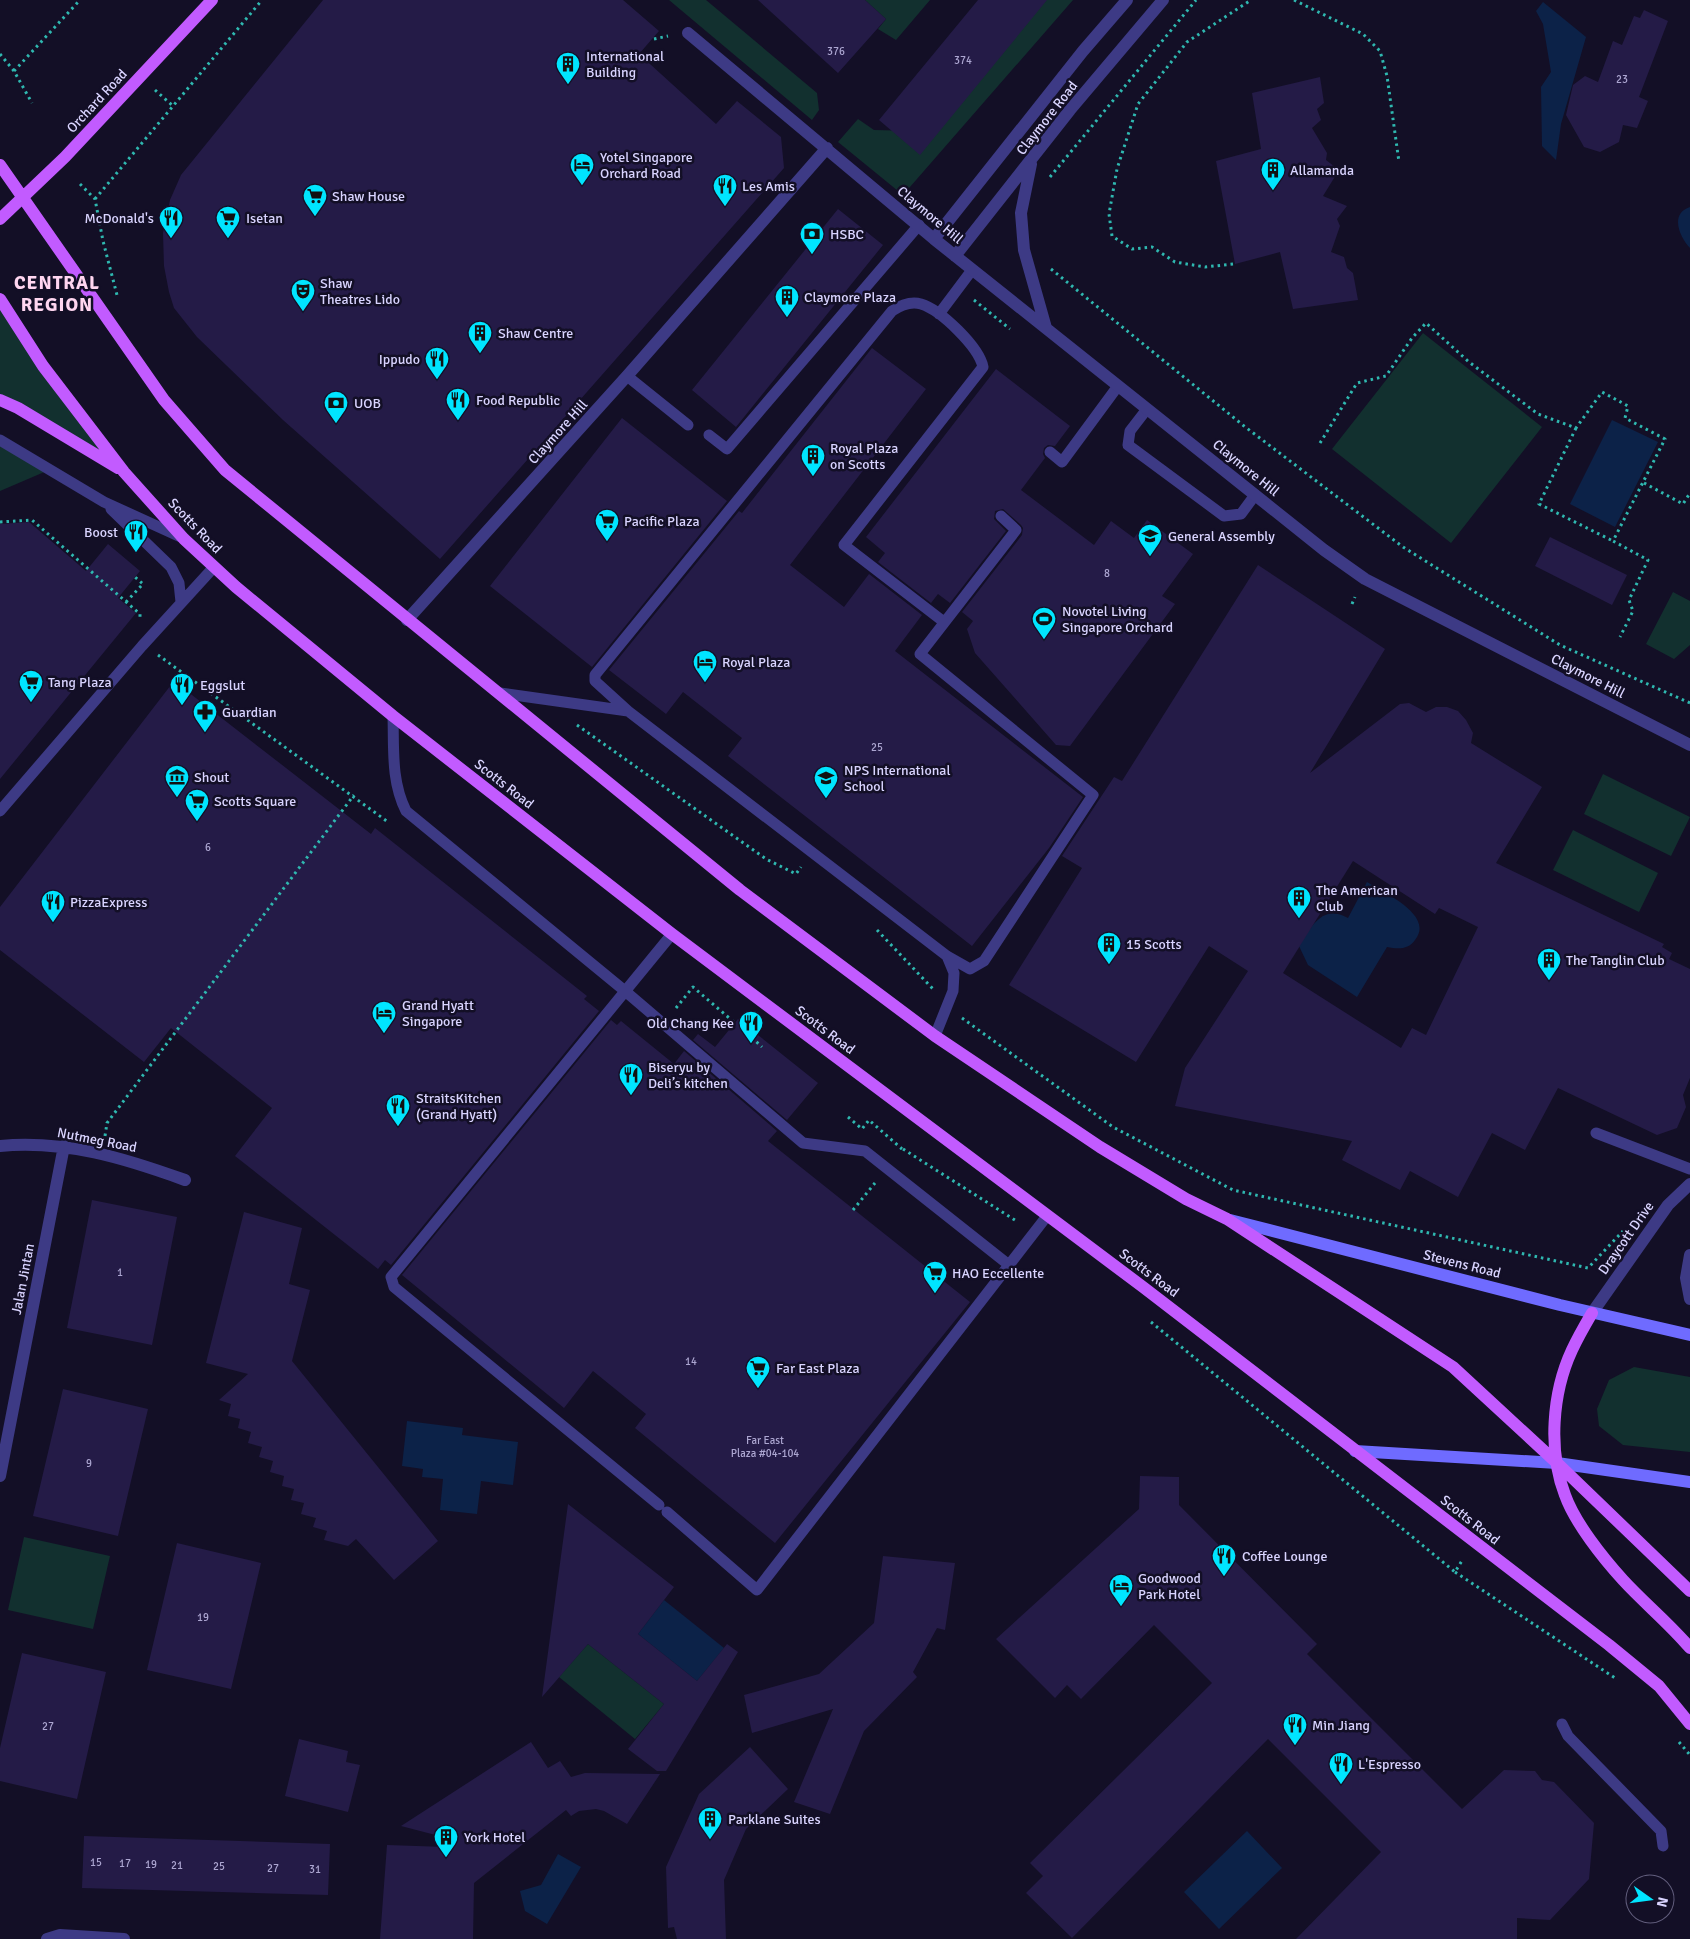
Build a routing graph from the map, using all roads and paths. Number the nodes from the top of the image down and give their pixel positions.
1 (80, 0) edge
2 (212, 0) edge
3 (262, 0) edge
4 (1128, 0) edge
5 (1163, 0) edge
6 (1196, 0) edge
7 (1251, 0) edge
8 (1294, 0) edge
9 (688, 33) dead end
10 (0, 54) edge
11 (14, 71) junction
12 (148, 97) dead end
13 (32, 103) dead end
14 (174, 106) junction
15 (827, 148) junction
16 (1032, 161) junction
17 (1398, 162) dead end
18 (0, 165) edge
19 (1045, 183) dead end
20 (80, 184) dead end
21 (23, 197) junction
22 (95, 200) junction
23 (0, 219) edge
24 (918, 225) junction
25 (934, 239) junction
26 (955, 256) junction
27 (1233, 264) dead end
28 (1048, 267) dead end
29 (972, 270) junction
30 (118, 298) dead end
31 (0, 299) edge
32 (939, 314) junction
33 (1046, 328) junction
34 (628, 376) junction
35 (1118, 386) junction
36 (0, 400) edge
37 (1147, 409) junction
38 (688, 425) dead end
39 (1576, 428) junction
40 (709, 435) dead end
41 (0, 440) edge
42 (1320, 442) dead end
43 (920, 448) junction
44 (1050, 452) dead end
45 (930, 456) dead end
46 (124, 472) junction
47 (1644, 483) junction
48 (1690, 493) edge
49 (1255, 495) junction
50 (104, 502) junction
51 (1001, 516) dead end
52 (0, 522) edge
53 (184, 539) junction
54 (1613, 541) junction
55 (214, 567) junction
56 (135, 577) dead end
57 (126, 602) junction
58 (181, 602) junction
59 (407, 620) junction
60 (944, 622) junction
61 (1620, 637) dead end
62 (142, 646) junction
63 (500, 693) junction
64 (1690, 703) edge
65 (628, 711) junction
66 (392, 716) junction
67 (574, 722) dead end
68 (1690, 745) edge
69 (0, 811) edge
70 (796, 874) dead end
71 (876, 929) dead end
72 (672, 934) junction
73 (947, 956) junction
74 (625, 991) junction
75 (948, 1005) junction
76 (663, 1023) junction
77 (735, 1023) dead end
78 (747, 1033) dead end
79 (935, 1036) junction
80 (762, 1046) dead end
81 (1596, 1133) dead end
82 (0, 1146) edge
83 (64, 1146) junction
84 (903, 1149) dead end
85 (102, 1154) junction
86 (1690, 1169) edge
87 (185, 1180) dead end
88 (1690, 1184) edge
89 (1047, 1216) junction
90 (1227, 1219) junction
91 (1034, 1232) junction
92 (1690, 1255) edge
93 (1009, 1265) junction
94 (1588, 1268) dead end
95 (1690, 1298) edge
96 (1592, 1313) junction
97 (1145, 1317) dead end
98 (1690, 1335) edge
99 (1355, 1451) junction
100 (1557, 1463) junction
101 (0, 1476) edge
102 (1690, 1482) edge
103 (1474, 1542) junction
104 (1455, 1572) junction
105 (1690, 1591) edge
106 (1690, 1648) edge
107 (1618, 1681) dead end
108 (1562, 1724) dead end
109 (1690, 1724) edge
110 (1678, 1740) dead end
111 (1690, 1755) edge
112 (1663, 1846) dead end
113 (47, 1939) edge
114 (124, 1939) edge

1 - 11 path
2 - 21 main road, Orchard Road
3 - 14 path
4 - 25 street, Claymore Road
5 - 16 street, Claymore Road
6 - 19 path
7 - 27 path
8 - 17 path
9 - 15 street, Claymore Hill
10 - 11 path
11 - 13 path
12 - 14 path
14 - 22 path
15 - 24 street, Claymore Hill
15 - 34 street, Claymore Hill
16 - 26 street, Claymore Road
16 - 33 street
18 - 21 main road
20 - 22 path
21 - 23 main road, Orchard Road
21 - 59 main road
22 - 30 path
24 - 25 street, Claymore Hill
24 - 40 lane
25 - 26 street, Claymore Hill
26 - 29 street, Claymore Hill
28 - 64 path
29 - 32 lane
29 - 33 street, Claymore Hill
31 - 46 main road, Scotts Road
32 - 43 lane
32 - 65 lane
33 - 35 street, Claymore Hill
34 - 38 lane
34 - 59 street, Claymore Hill
35 - 37 street, Claymore Hill
35 - 44 lane
36 - 46 main road
37 - 49 street, Claymore Hill
37 - 49 lane
39 - 42 path
39 - 47 path
39 - 54 path
41 - 50 lane
43 - 45 lane
43 - 60 lane
46 - 53 main road, Scotts Road
47 - 48 path
47 - 54 path
49 - 68 street, Claymore Hill
50 - 53 lane
50 - 58 lane
51 - 60 lane
52 - 57 path
53 - 55 main road, Scotts Road
54 - 61 path
55 - 58 lane
55 - 66 main road, Scotts Road
56 - 57 path
57 - 62 path
58 - 62 lane
59 - 63 main road
60 - 73 lane
62 - 69 lane
62 - 85 path
63 - 65 lane
63 - 79 main road
65 - 73 lane
66 - 72 main road, Scotts Road
66 - 74 lane
67 - 70 path
71 - 75 path
72 - 74 lane
72 - 89 main road, Scotts Road
73 - 75 lane
74 - 76 lane
74 - 93 lane
75 - 79 lane
75 - 94 path
76 - 77 path
76 - 93 lane
78 - 80 path
79 - 90 main road
81 - 86 lane
82 - 83 street, Nutmeg Road
83 - 85 street, Nutmeg Road
83 - 101 street, Jalan Jintan
84 - 91 path
85 - 87 street, Nutmeg Road
88 - 96 street, Draycott Drive
89 - 91 lane
89 - 99 main road, Scotts Road
90 - 96 main road, Stevens Road
90 - 100 main road
91 - 93 lane
92 - 95 street
96 - 98 main road, Stevens Road
96 - 100 main road
97 - 104 path
99 - 100 main road
99 - 103 main road, Scotts Road
100 - 102 main road
100 - 105 main road
100 - 106 main road
103 - 104 path
103 - 109 main road, Scotts Road
104 - 107 path
108 - 112 lane
110 - 111 path
113 - 114 street

